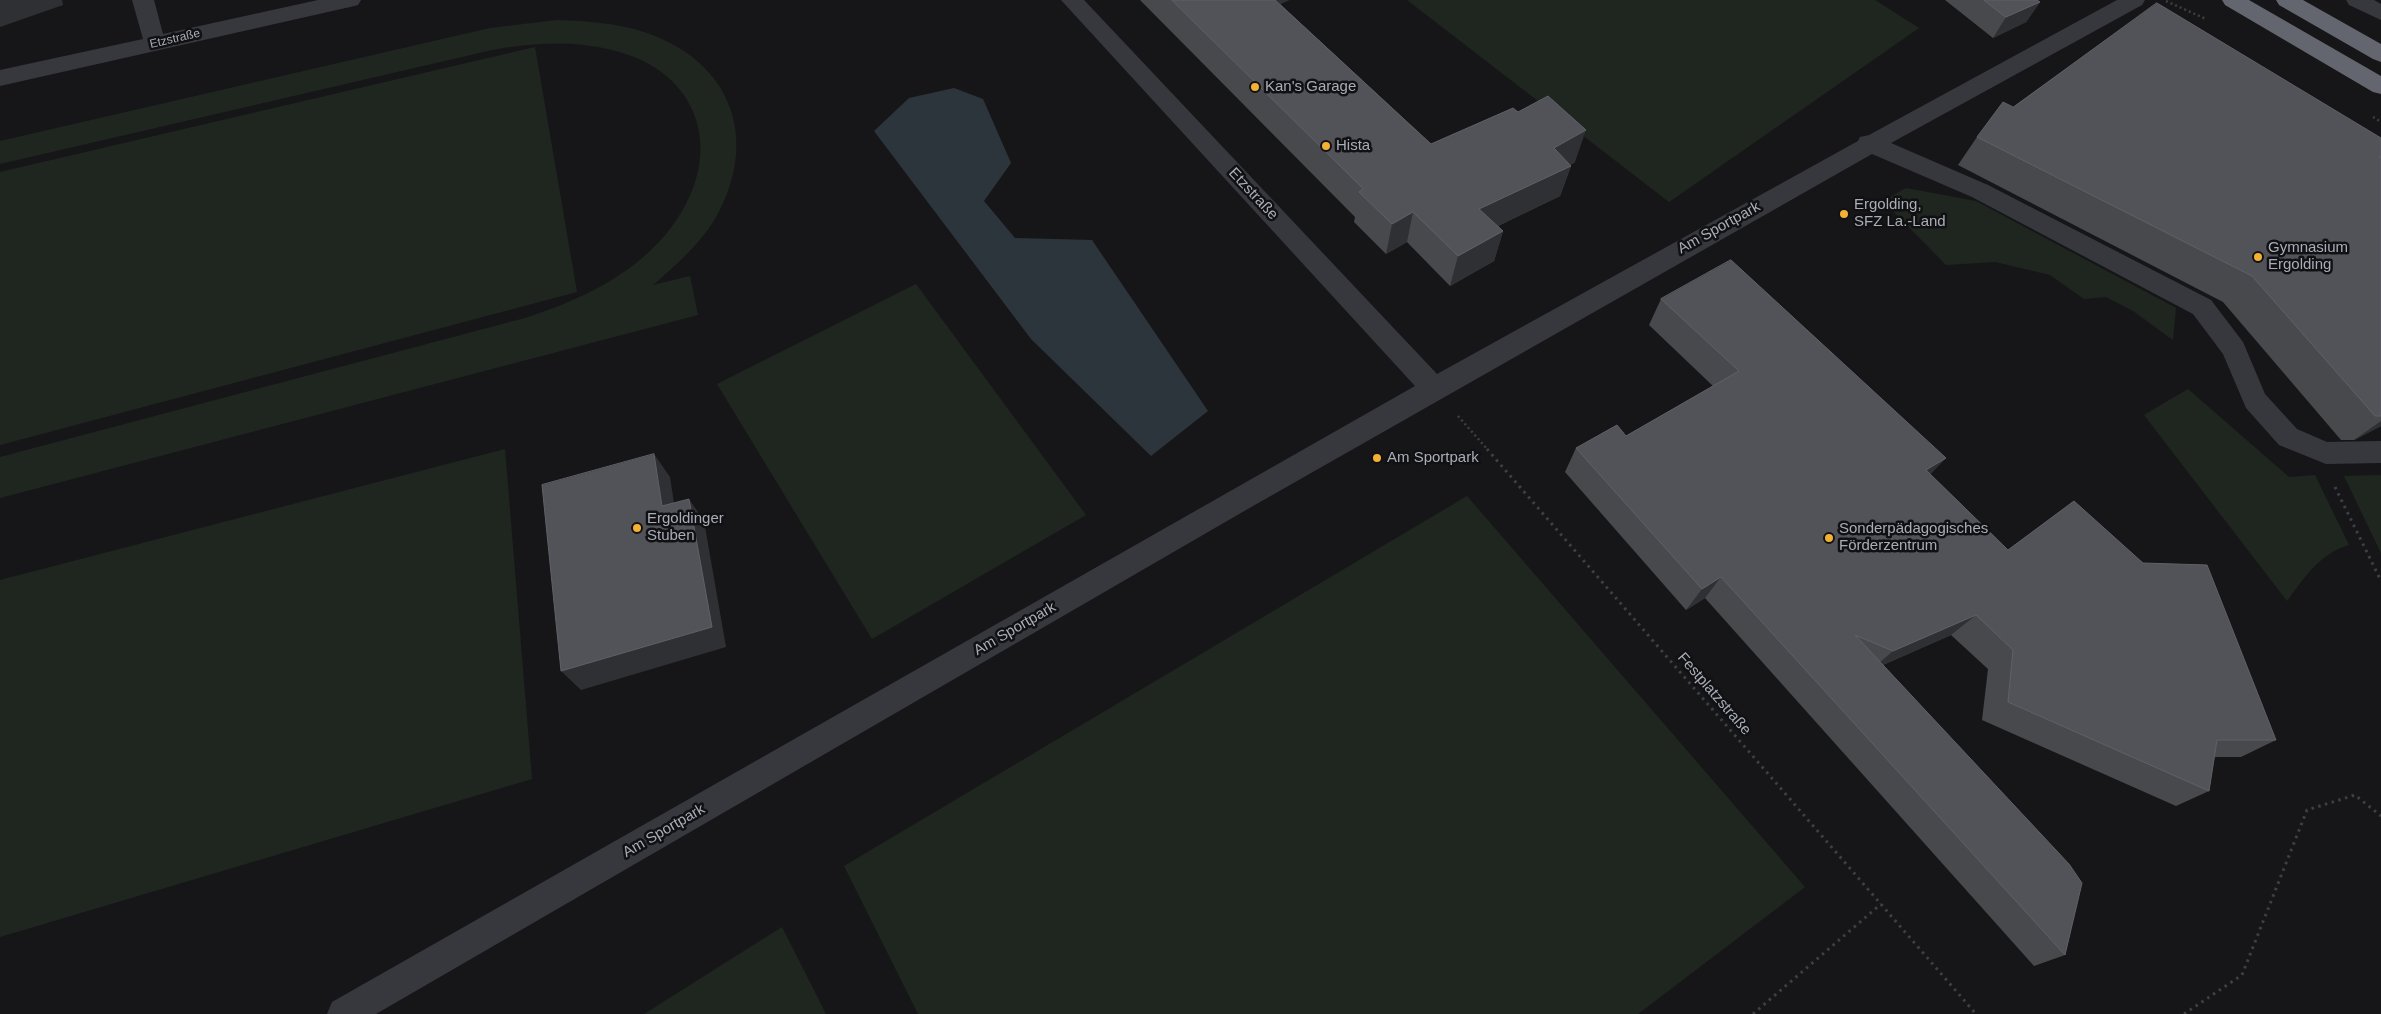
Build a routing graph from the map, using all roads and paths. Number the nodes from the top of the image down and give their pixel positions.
1 (143, 0) edge
2 (350, 0) edge
3 (1072, 0) edge
4 (2134, 0) edge
5 (2233, 0) edge
6 (2287, 0) edge
7 (2357, 0) edge
8 (2381, 13) edge
9 (154, 44) junction
10 (2381, 54) edge
11 (0, 78) edge
12 (2381, 86) edge
13 (1868, 144) junction
14 (1434, 389) junction
15 (2381, 452) edge
16 (2326, 453) junction
17 (2381, 581) edge
18 (2381, 816) edge
19 (1881, 904) junction
20 (344, 1014) edge
21 (1753, 1014) edge
22 (1976, 1014) edge
23 (2184, 1014) edge

1 - 9 street
2 - 9 street, Etzstraße
3 - 14 street, Etzstraße
4 - 13 street, Am Sportpark
5 - 12 highway
6 - 10 highway
7 - 8 street
9 - 11 street, Etzstraße
13 - 14 street, Am Sportpark
13 - 16 street
14 - 19 path, Festplatzstraße
14 - 20 street, Am Sportpark
15 - 16 street
16 - 17 path
18 - 23 path
19 - 21 path
19 - 22 path, Festplatzstraße

